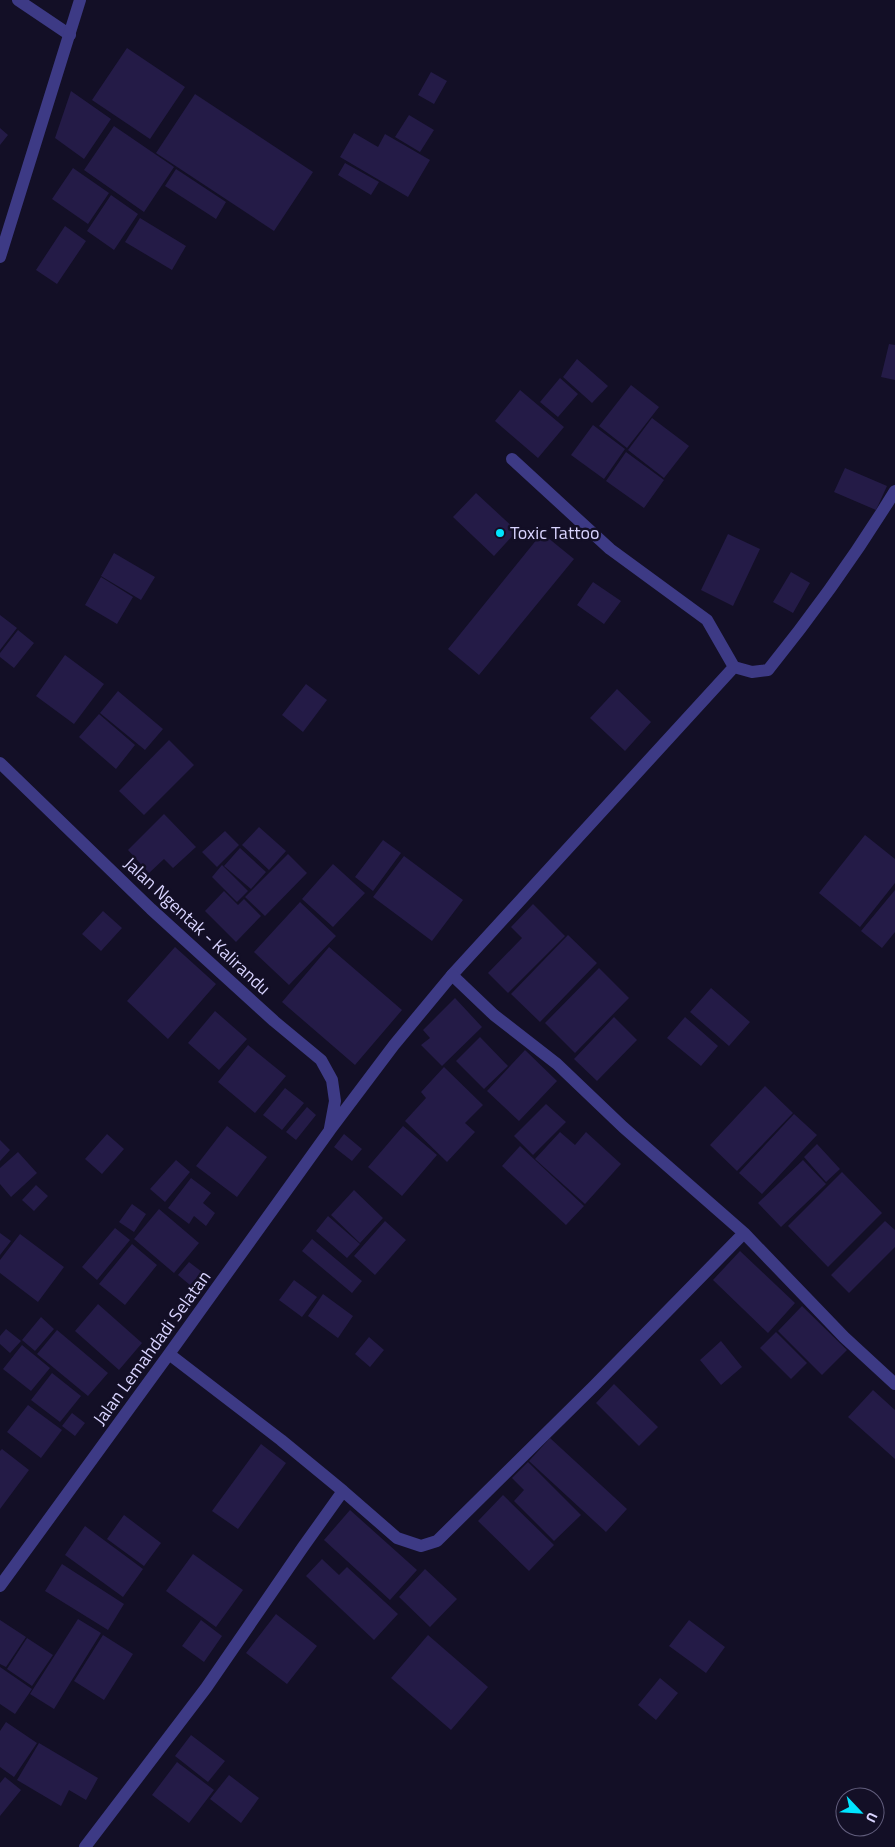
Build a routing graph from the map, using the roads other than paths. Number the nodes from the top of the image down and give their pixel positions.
1 (18, 0) edge
2 (80, 0) edge
3 (70, 35) junction
4 (0, 257) edge
5 (512, 459) dead end
6 (895, 491) edge
7 (734, 667) junction
8 (0, 763) edge
9 (452, 975) junction
10 (330, 1130) junction
11 (744, 1233) junction
12 (169, 1354) junction
13 (895, 1384) edge
14 (343, 1491) junction
15 (0, 1586) edge
16 (85, 1847) edge

1 - 3 street
2 - 3 street
3 - 4 street
5 - 7 street
6 - 7 street
7 - 9 street, Jalan Lemahdadi Selatan
8 - 10 street, Jalan Ngentak - Kalirandu
9 - 10 street, Jalan Lemahdadi Selatan
9 - 11 street
10 - 12 street, Jalan Lemahdadi Selatan
11 - 13 street
11 - 14 street
12 - 14 street
12 - 15 street, Jalan Lemahdadi Selatan
14 - 16 street

